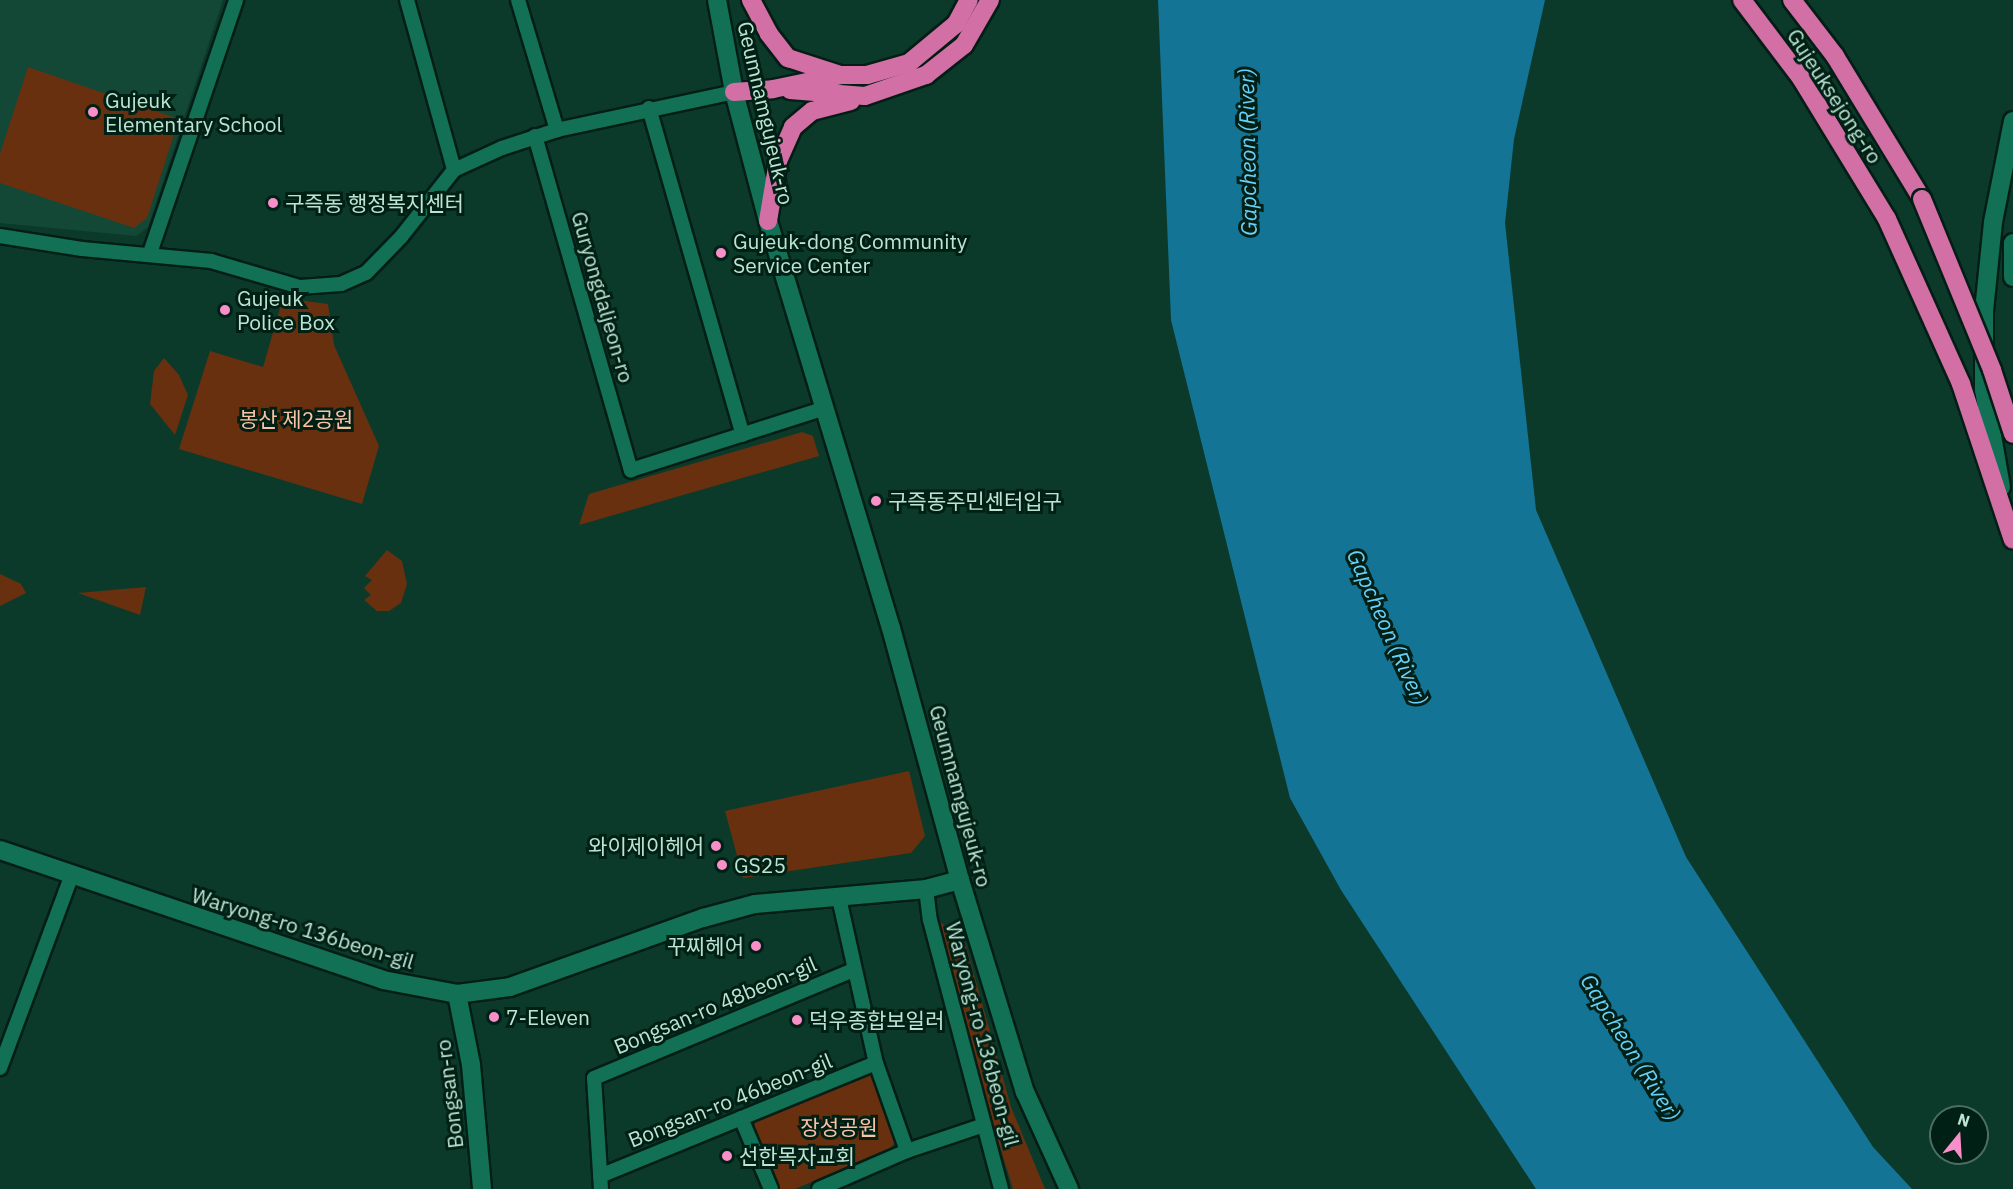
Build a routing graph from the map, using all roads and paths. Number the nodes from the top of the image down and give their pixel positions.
1 (236, 0) edge
2 (407, 0) edge
3 (518, 0) edge
4 (717, 0) edge
5 (751, 0) edge
6 (969, 0) edge
7 (990, 0) edge
8 (1742, 0) edge
9 (1792, 0) edge
10 (842, 75) junction
11 (773, 89) junction
12 (734, 92) junction
13 (865, 96) junction
14 (649, 108) junction
15 (2013, 121) edge
16 (557, 130) junction
17 (535, 136) junction
18 (454, 170) junction
19 (768, 221) junction
20 (0, 236) edge
21 (2013, 243) edge
22 (150, 253) junction
23 (2013, 277) edge
24 (825, 408) junction
25 (2013, 434) edge
26 (743, 435) junction
27 (2013, 529) edge
28 (2013, 540) edge
29 (0, 850) edge
30 (71, 877) junction
31 (960, 880) junction
32 (926, 889) junction
33 (839, 898) junction
34 (853, 970) junction
35 (457, 994) junction
36 (876, 1063) junction
37 (0, 1068) edge
38 (741, 1118) junction
39 (984, 1125) junction
40 (907, 1151) junction
41 (600, 1183) edge
42 (482, 1189) edge
43 (771, 1189) edge
44 (819, 1189) edge
45 (1001, 1189) edge
46 (1069, 1189) edge

1 - 22 street
2 - 18 street
3 - 16 street
4 - 12 main road, Geumnamgujeuk-ro
5 - 10 highway
6 - 10 highway
7 - 13 highway
8 - 28 highway, Gujeuksejong-ro
9 - 25 highway, Gujeuksejong-ro, bridge
10 - 11 highway
11 - 12 highway
11 - 13 highway
12 - 14 street
12 - 19 main road, Geumnamgujeuk-ro
13 - 19 highway
14 - 16 street
14 - 26 street
15 - 27 main road
16 - 17 street
17 - 18 street
17 - 26 street, Guryongdaljeon-ro
18 - 22 street
19 - 24 main road, Geumnamgujeuk-ro
20 - 22 street
21 - 23 main road
24 - 26 street
24 - 31 main road, Geumnamgujeuk-ro
29 - 30 main road, Waryong-ro 136beon-gil
30 - 35 main road, Waryong-ro 136beon-gil
30 - 37 street
31 - 32 main road, Waryong-ro 136beon-gil
31 - 46 main road, Geumnamgujeuk-ro
32 - 33 main road, Waryong-ro 136beon-gil
32 - 39 street, Waryong-ro 136beon-gil
33 - 34 street
33 - 35 main road, Waryong-ro 136beon-gil
34 - 36 street
34 - 41 street, Bongsan-ro 48beon-gil
35 - 42 main road, Bongsan-ro
36 - 38 street, Bongsan-ro 46beon-gil
36 - 40 street
38 - 41 street, Bongsan-ro 46beon-gil
38 - 43 street
39 - 40 street
39 - 45 street, Waryong-ro 136beon-gil
40 - 44 street

